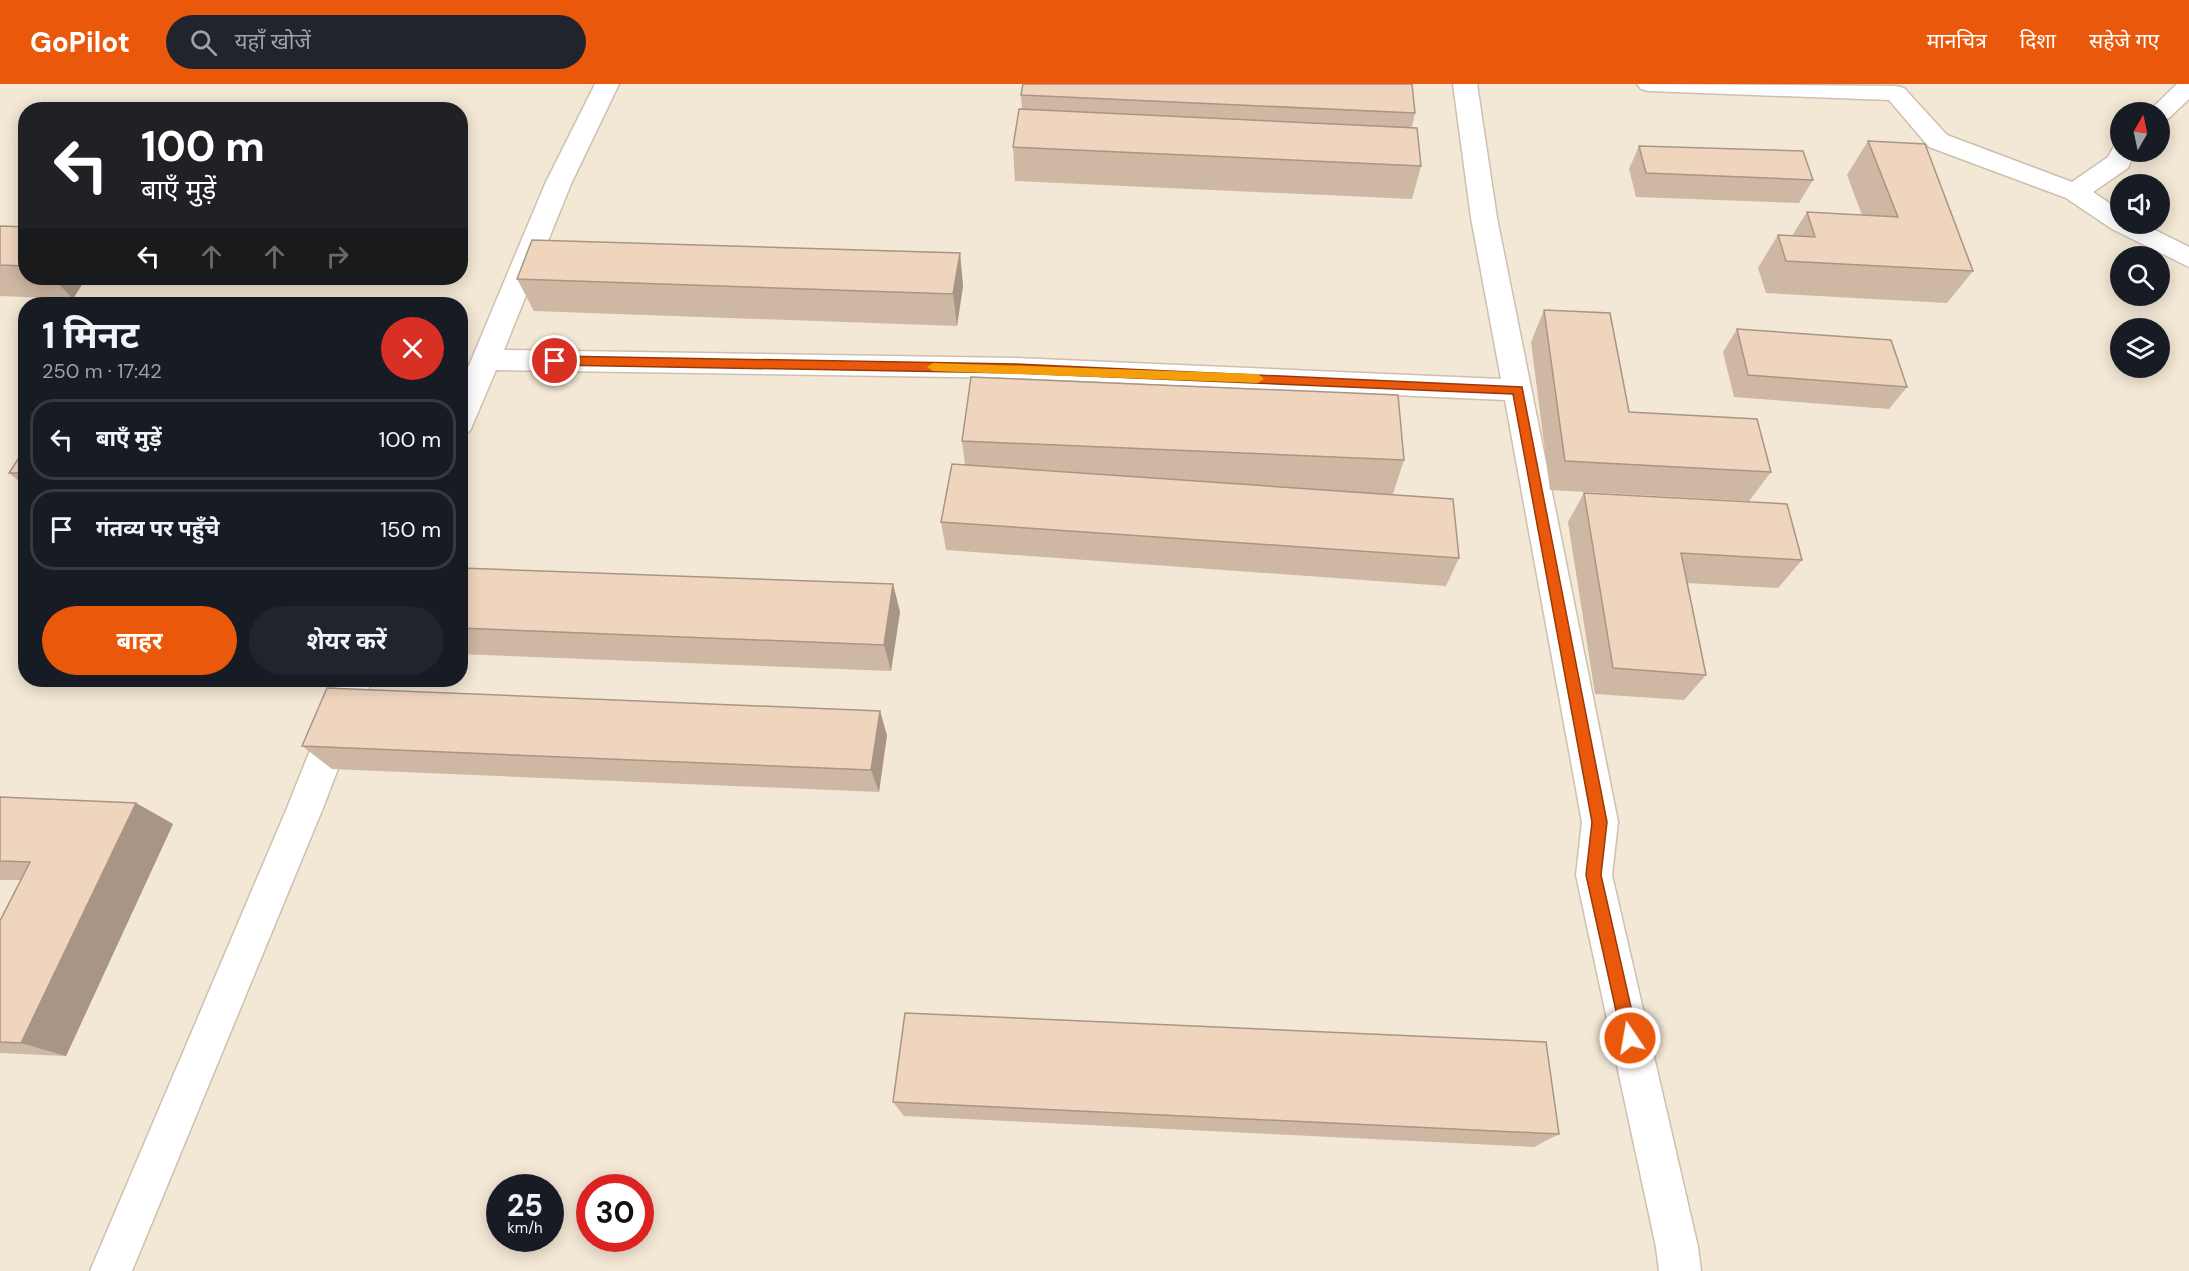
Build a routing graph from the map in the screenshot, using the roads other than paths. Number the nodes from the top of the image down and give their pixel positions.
1 (607, 84) edge
2 (1465, 84) edge
3 (1649, 84) edge
4 (2189, 86) edge
5 (2170, 104) edge
6 (2120, 162) edge
7 (2075, 192) junction
8 (2110, 215) edge
9 (2143, 234) edge
10 (2189, 258) edge
11 (486, 360) junction
12 (1518, 390) junction
13 (468, 404) edge
14 (352, 687) edge
15 (111, 1271) edge
16 (1680, 1271) edge

1 - 11 street
2 - 12 street
3 - 7 street
4 - 5 street
6 - 7 street
7 - 8 street
9 - 10 street
11 - 12 street
11 - 13 street
12 - 16 street
14 - 15 street

